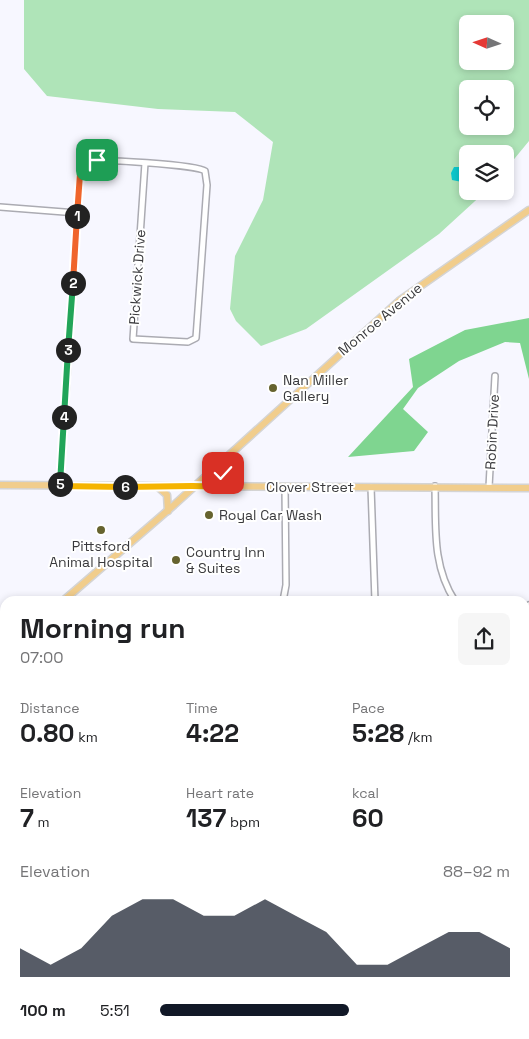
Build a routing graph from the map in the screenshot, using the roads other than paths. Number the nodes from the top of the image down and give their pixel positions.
1 (146, 164) junction
2 (0, 208) edge
3 (529, 210) edge
4 (77, 213) junction
5 (495, 376) dead end
6 (231, 453) junction
7 (0, 485) edge
8 (60, 486) junction
9 (194, 486) junction
10 (435, 486) junction
11 (157, 487) junction
12 (237, 487) junction
13 (285, 487) junction
14 (371, 487) junction
15 (489, 487) junction
16 (529, 488) edge
17 (168, 511) junction
18 (69, 596) edge
19 (284, 596) edge
20 (375, 596) edge
21 (452, 596) edge

1 - 1 street, Pickwick Drive
1 - 4 street
2 - 4 street
3 - 6 main road, Monroe Avenue
4 - 8 street
5 - 15 street, Robin Drive
6 - 9 main road, Monroe Avenue
6 - 12 main road
7 - 8 main road, Clover Street
8 - 11 main road, Clover Street
9 - 11 main road, Clover Street
9 - 12 main road, Clover Street
9 - 17 main road, Monroe Avenue
10 - 14 main road, Clover Street
10 - 15 main road, Clover Street
10 - 21 street
11 - 17 main road
12 - 13 main road, Clover Street
13 - 14 main road, Clover Street
13 - 19 street
14 - 20 street
15 - 16 main road, Clover Street
17 - 18 main road, Monroe Avenue

